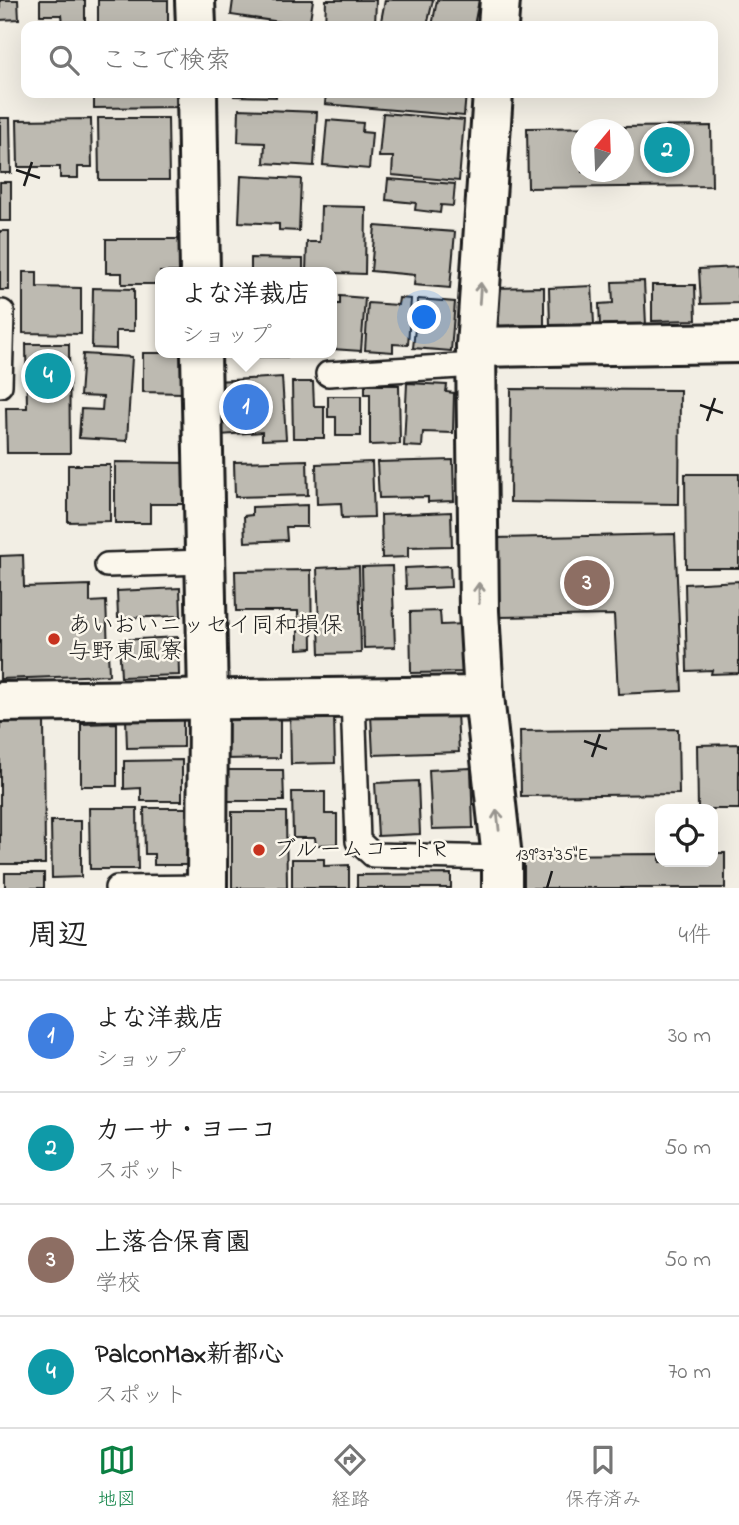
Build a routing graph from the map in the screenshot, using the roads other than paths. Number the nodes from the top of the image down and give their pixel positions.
1 (195, 0) edge
2 (500, 0) edge
3 (195, 21) edge
4 (498, 21) edge
5 (197, 98) edge
6 (493, 98) edge
7 (200, 267) edge
8 (0, 312) edge
9 (739, 343) edge
10 (476, 356) junction
11 (201, 358) edge
12 (328, 374) dead end
13 (0, 385) edge
14 (205, 562) junction
15 (107, 565) dead end
16 (484, 696) junction
17 (353, 698) junction
18 (208, 699) junction
19 (0, 702) edge
20 (502, 873) edge
21 (117, 888) edge
22 (207, 888) edge

1 - 3 street
2 - 4 street
5 - 7 street
10 -> 6 street
8 - 13 lane
9 - 10 street
10 - 12 lane
16 -> 10 street
11 - 14 street
14 - 15 lane
14 - 18 street
16 - 17 street
20 -> 16 street
17 - 18 street
17 - 20 lane
18 - 19 street
18 - 22 street
21 - 22 lane

